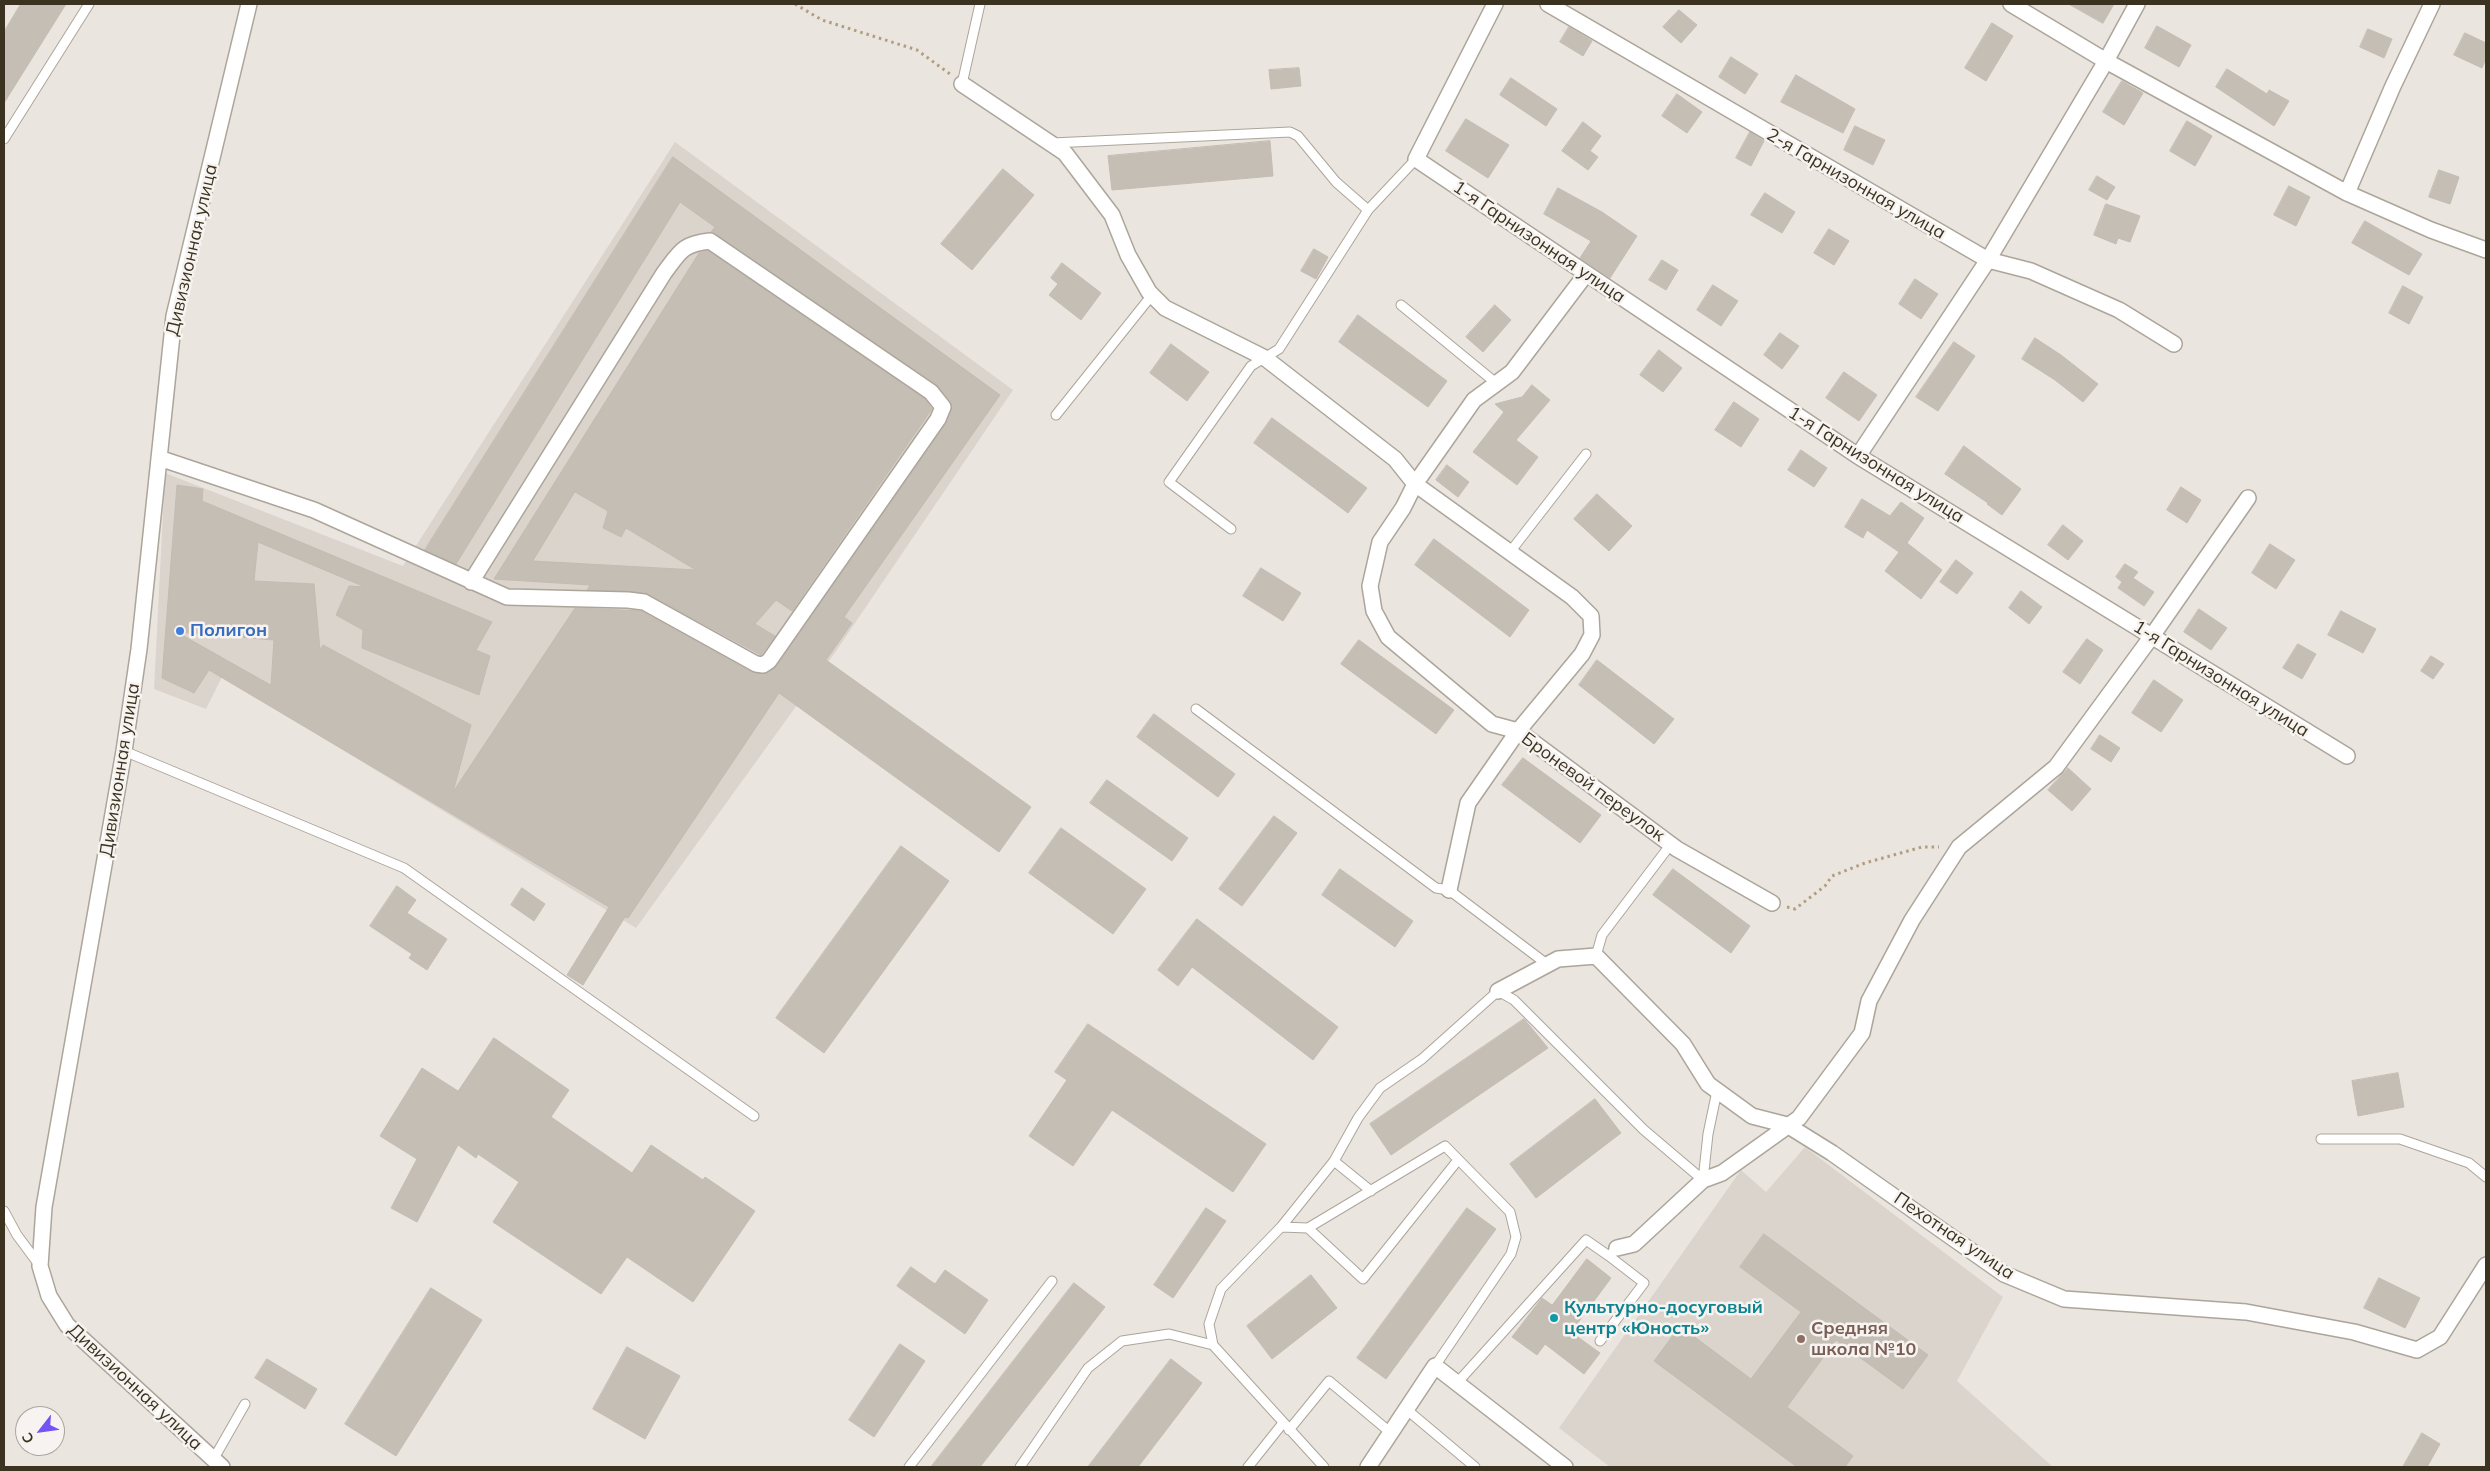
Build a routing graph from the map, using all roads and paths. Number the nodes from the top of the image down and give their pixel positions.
1 (90, 4) edge
2 (249, 4) edge
3 (795, 4) edge
4 (980, 4) edge
5 (1495, 4) edge
6 (1548, 4) edge
7 (2010, 4) edge
8 (2137, 4) edge
9 (2432, 4) edge
10 (2106, 61) junction
11 (962, 84) junction
12 (4, 139) edge
13 (1051, 143) junction
14 (1416, 160) junction
15 (2347, 193) junction
16 (1368, 210) junction
17 (2486, 250) edge
18 (1988, 260) junction
19 (1586, 274) junction
20 (1152, 295) junction
21 (1401, 305) dead end
22 (2174, 344) dead end
23 (1265, 358) junction
24 (1496, 384) junction
25 (1056, 415) dead end
26 (1586, 454) dead end
27 (1858, 456) junction
28 (159, 458) junction
29 (1415, 484) junction
30 (2248, 498) dead end
31 (1231, 529) dead end
32 (1510, 552) junction
33 (471, 582) junction
34 (2152, 636) junction
35 (1196, 709) dead end
36 (1518, 731) junction
37 (124, 752) junction
38 (2347, 756) dead end
39 (1671, 844) junction
40 (1959, 847) junction
41 (1449, 890) junction
42 (1772, 903) joint
43 (1596, 956) junction
44 (1548, 965) junction
45 (1498, 991) junction
46 (1718, 1091) junction
47 (754, 1116) dead end
48 (1787, 1125) junction
49 (2321, 1139) dead end
50 (1458, 1160) junction
51 (1334, 1162) junction
52 (2486, 1177) edge
53 (1703, 1180) junction
54 (1371, 1191) junction
55 (4, 1211) edge
56 (1282, 1227) junction
57 (1308, 1228) junction
58 (1613, 1252) junction
59 (2486, 1265) edge
60 (40, 1266) junction
61 (1052, 1281) dead end
62 (1600, 1341) dead end
63 (1213, 1345) junction
64 (1435, 1366) junction
65 (1457, 1383) junction
66 (245, 1404) dead end
67 (1406, 1410) junction
68 (1283, 1423) junction
69 (1290, 1430) junction
70 (1390, 1433) junction
71 (218, 1464) edge
72 (909, 1467) edge
73 (1020, 1467) edge
74 (1248, 1467) edge
75 (1324, 1467) edge
76 (1368, 1467) edge
77 (1475, 1467) edge
78 (1565, 1467) edge

1 - 12 lane
2 - 28 street, Дивизионная улица
3 - 11 path
4 - 11 lane
5 - 14 street
6 - 18 street, 2-я Гарнизонная улица
7 - 10 street
8 - 10 street
9 - 15 street
10 - 15 street
10 - 18 street
11 - 13 street
13 - 16 lane
13 - 20 street
14 - 16 lane
14 - 19 street, 1-я Гарнизонная улица
15 - 17 street
16 - 23 lane
18 - 22 street, 2-я Гарнизонная улица
18 - 27 street
19 - 24 street, Броневой переулок
19 - 27 street, 1-я Гарнизонная улица
20 - 23 street
20 - 25 lane
21 - 24 lane
23 - 29 street
23 - 31 lane
24 - 29 street, Броневой переулок
26 - 32 lane
27 - 34 street, 1-я Гарнизонная улица
28 - 33 street
28 - 37 street, Дивизионная улица
29 - 32 street
29 - 36 street, Броневой переулок
30 - 34 street
32 - 36 street
33 - 33 street
34 - 38 street, 1-я Гарнизонная улица
34 - 40 street
35 - 41 lane
36 - 39 street, Броневой переулок
36 - 41 street
37 - 47 lane
37 - 60 street, Дивизионная улица
39 - 42 street, Броневой переулок
39 - 43 lane
40 - 42 path
40 - 48 street
41 - 44 lane
43 - 44 street
43 - 46 street, Пехотная улица
44 - 45 street
45 - 51 lane
45 - 53 lane
46 - 48 street, Пехотная улица
46 - 53 lane
48 - 53 street
48 - 59 street, Пехотная улица
49 - 52 lane
50 - 54 lane
50 - 57 lane
50 - 64 lane
51 - 54 lane
51 - 56 lane
53 - 58 street
54 - 57 lane
55 - 60 lane
56 - 57 lane
56 - 63 lane
58 - 62 lane
58 - 65 lane
60 - 71 street, Дивизионная улица
61 - 72 lane
63 - 68 lane
63 - 73 lane
64 - 65 street
64 - 67 street
65 - 78 street
66 - 71 lane
67 - 70 street
67 - 77 lane
68 - 69 lane
68 - 74 lane
69 - 70 lane
69 - 75 lane
70 - 76 street

